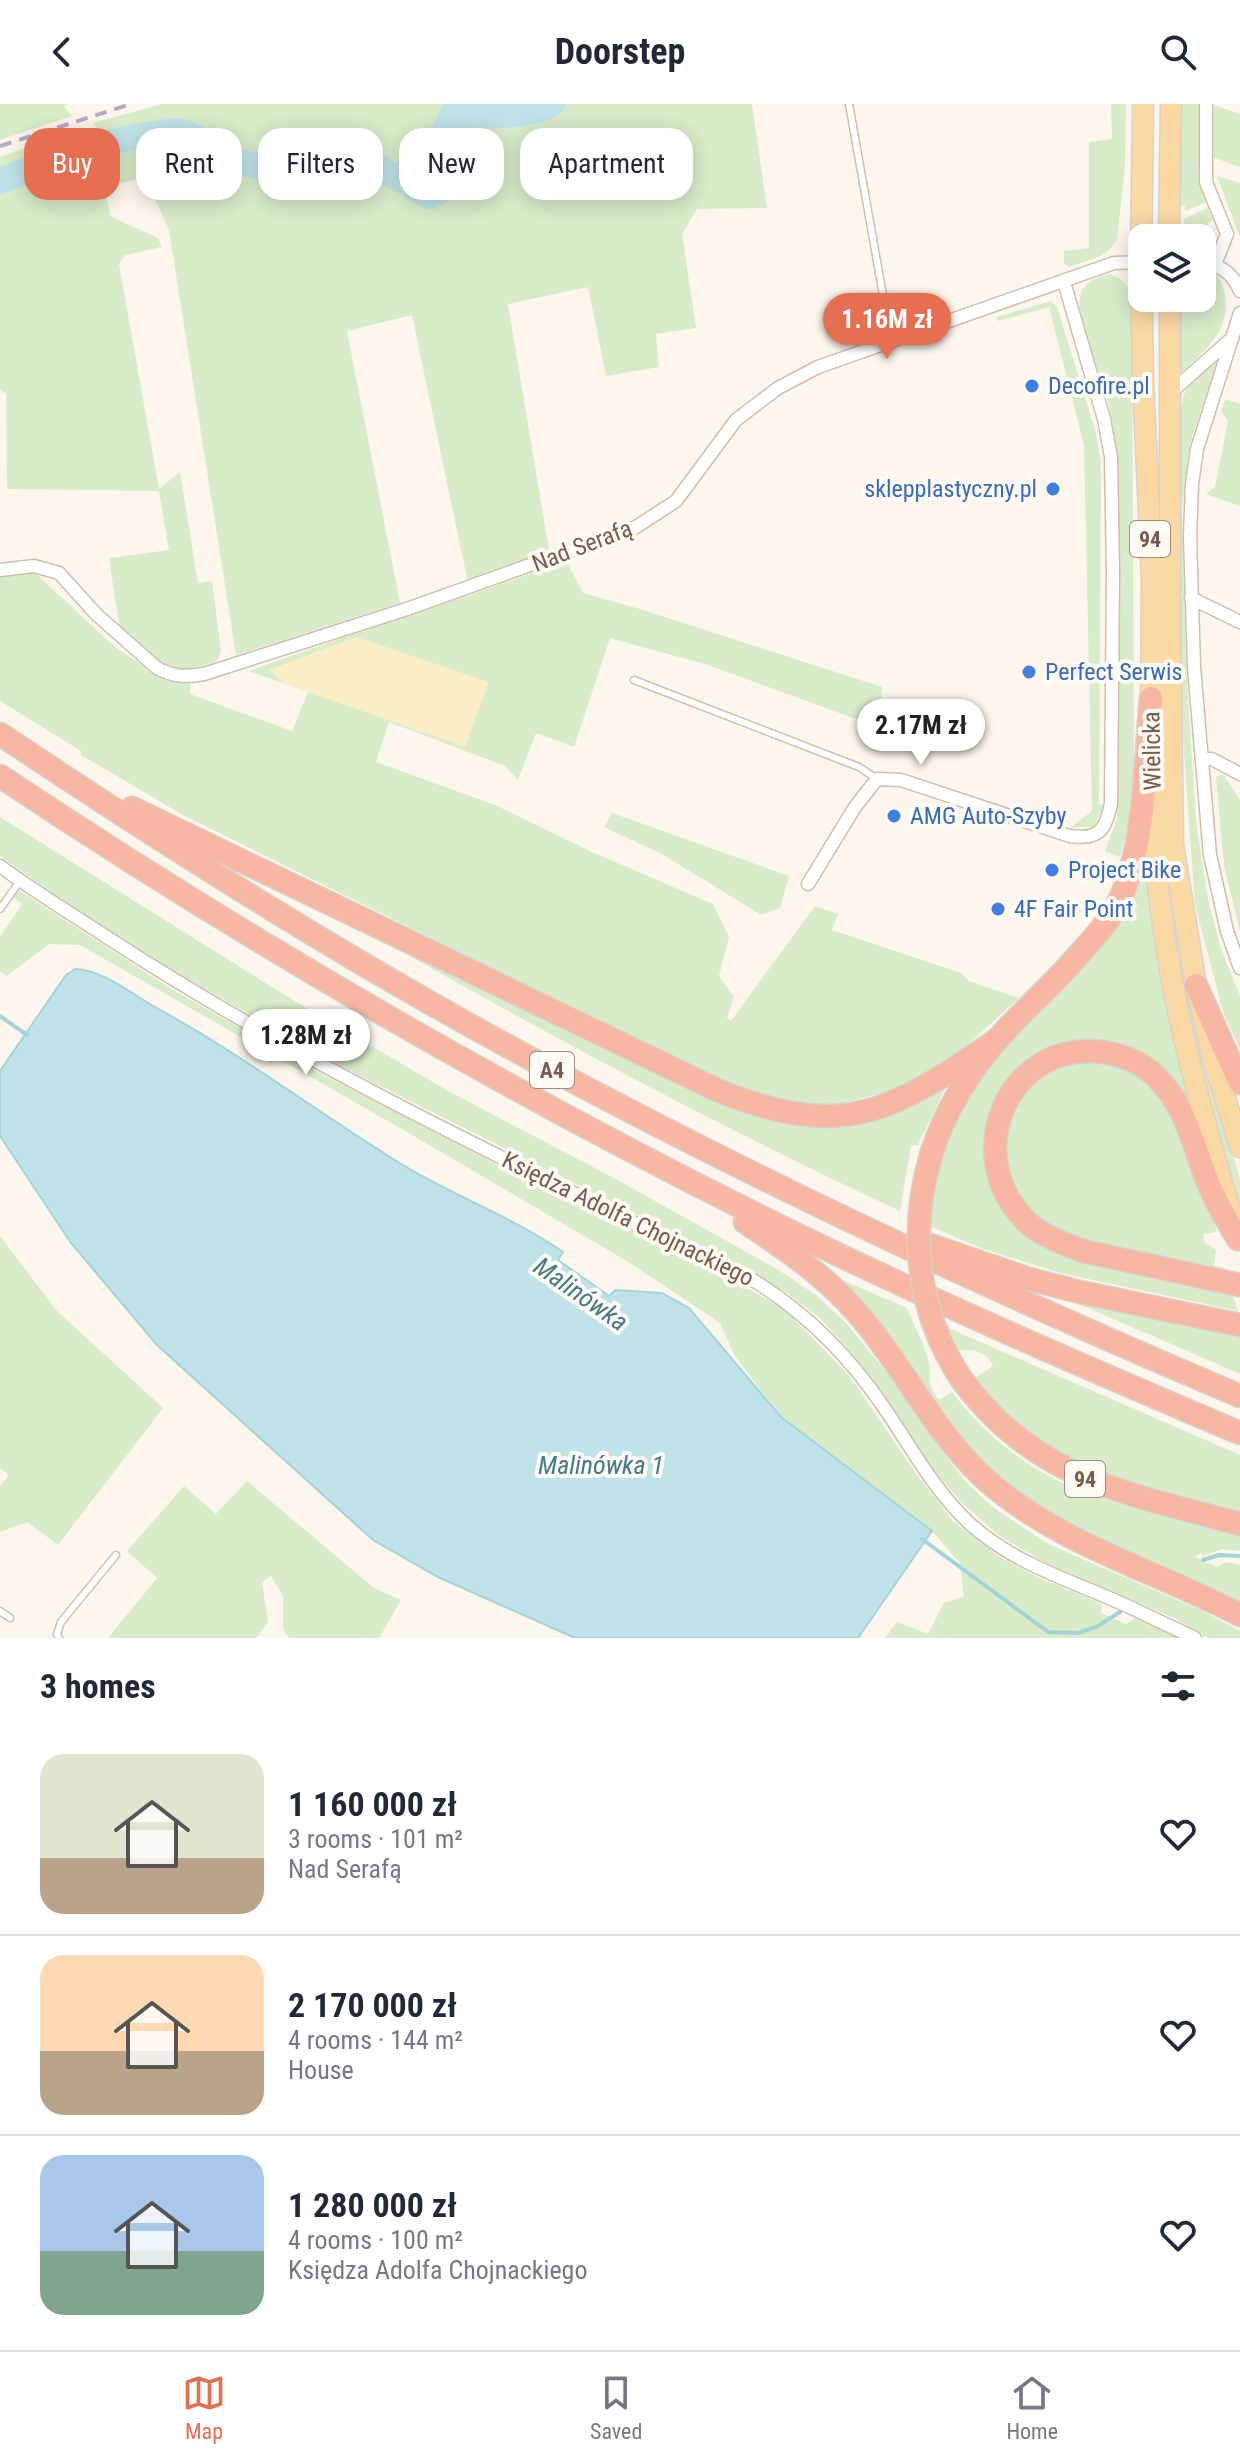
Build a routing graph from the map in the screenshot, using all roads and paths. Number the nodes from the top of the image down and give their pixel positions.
1 (849, 104) edge
2 (1143, 104) edge
3 (1171, 104) edge
4 (1206, 104) edge
5 (1142, 224) edge
6 (1169, 224) edge
7 (1216, 255) edge
8 (1128, 262) edge
9 (1216, 267) edge
10 (1064, 282) junction
11 (1240, 291) edge
12 (1142, 312) edge
13 (1170, 312) edge
14 (1240, 313) edge
15 (1232, 338) junction
16 (891, 340) junction
17 (1169, 394) junction
18 (0, 570) edge
19 (1191, 598) junction
20 (1240, 622) edge
21 (634, 680) dead end
22 (1151, 698) junction
23 (0, 734) edge
24 (1202, 759) junction
25 (56, 772) junction
26 (1240, 774) edge
27 (0, 776) edge
28 (877, 779) junction
29 (0, 866) edge
30 (20, 881) junction
31 (808, 884) dead end
32 (2, 904) edge
33 (1240, 968) edge
34 (1196, 985) junction
35 (995, 1041) junction
36 (1240, 1083) edge
37 (1240, 1147) edge
38 (671, 1172) junction
39 (842, 1218) junction
40 (1239, 1241) edge
41 (1240, 1285) edge
42 (1240, 1325) edge
43 (1240, 1396) edge
44 (1240, 1433) edge
45 (1240, 1524) edge
46 (116, 1555) dead end
47 (0, 1611) edge
48 (1240, 1615) edge
49 (10, 1618) dead end
50 (59, 1638) edge
51 (1195, 1638) edge

1 - 16 lane
2 - 5 main road, Wielicka / 94
3 - 6 main road
4 - 7 street
8 - 10 street, Nad Serafą
9 - 11 street
10 - 16 street, Nad Serafą
10 - 28 street
12 - 22 main road, Wielicka / 94
13 - 17 main road, Wielicka / 94
14 - 15 street
15 - 17 street
15 - 19 street
16 - 18 street, Nad Serafą
17 - 34 main road, Wielicka / 94
19 - 20 street
19 - 24 street
21 - 28 lane
22 - 35 highway
22 - 40 main road, Wielicka
23 - 25 highway, A4
24 - 26 street
24 - 33 street
25 - 35 highway
25 - 39 highway, A4
27 - 38 highway, A4
28 - 31 street
29 - 30 street, Księdza Adolfa Chojnackiego
30 - 32 lane
30 - 51 street, Księdza Adolfa Chojnackiego
34 - 36 highway, 94
34 - 37 main road, Wielicka
35 - 45 highway, 94, bridge
38 - 44 highway, A4
38 - 48 highway
39 - 42 highway
39 - 43 highway, A4
40 - 41 highway
46 - 50 lane
47 - 49 lane

